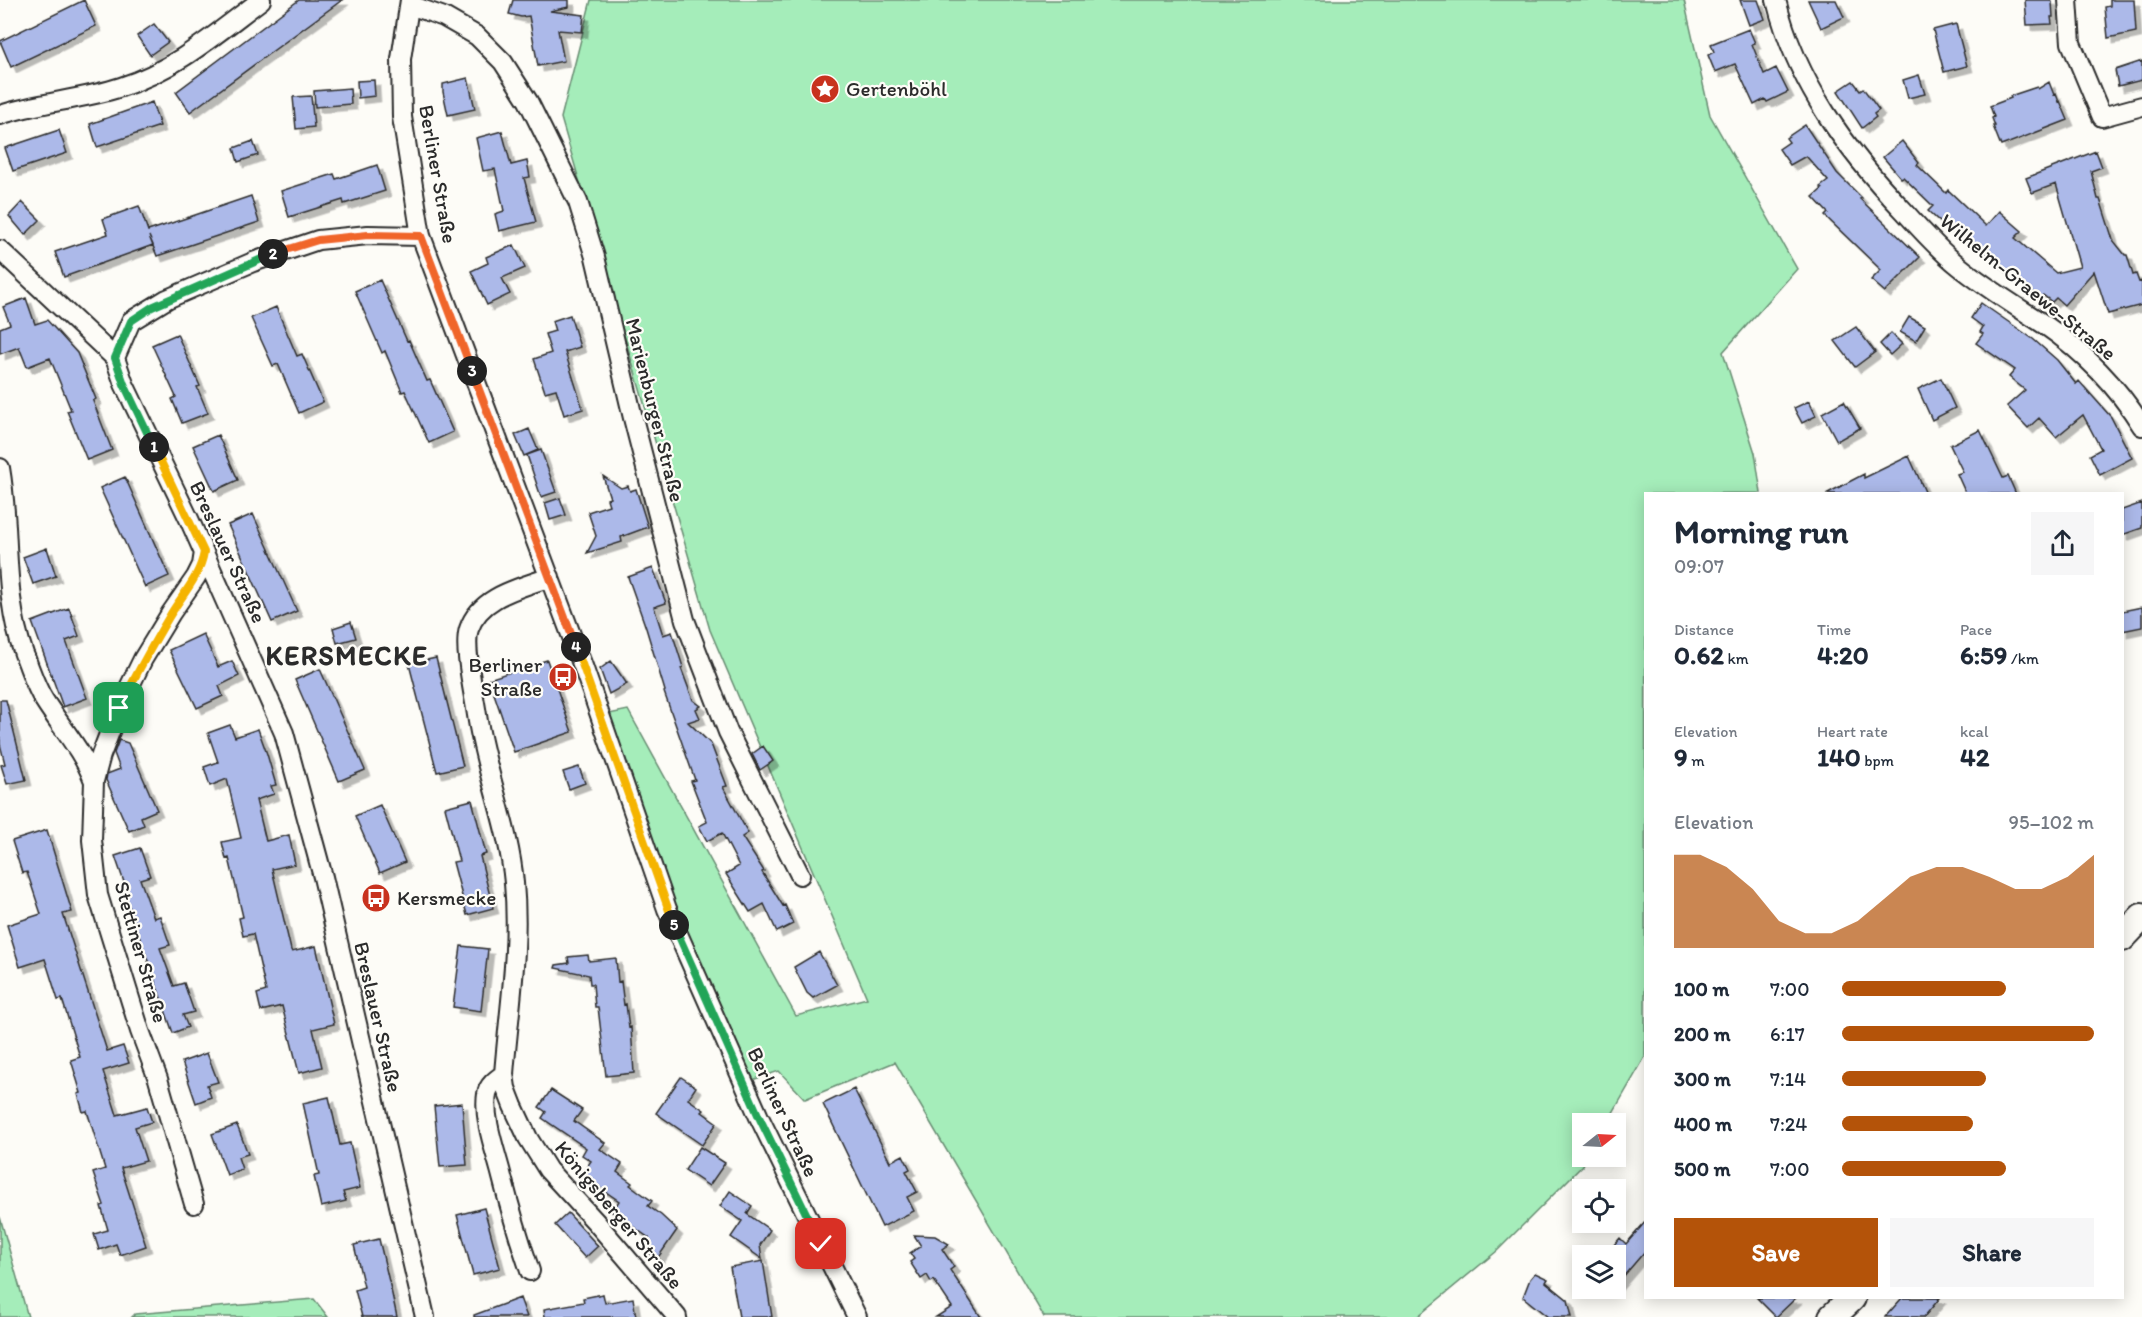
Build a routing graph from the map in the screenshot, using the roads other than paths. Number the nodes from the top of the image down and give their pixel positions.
1 (261, 0) edge
2 (1776, 0) edge
3 (2068, 0) edge
4 (410, 3) edge
5 (2142, 106) edge
6 (0, 115) edge
7 (421, 236) junction
8 (0, 250) edge
9 (115, 358) junction
10 (2142, 426) edge
11 (0, 468) edge
12 (204, 552) junction
13 (550, 577) junction
14 (94, 781) junction
15 (800, 875) dead end
16 (2142, 917) edge
17 (2124, 936) edge
18 (504, 1074) junction
19 (194, 1204) dead end
20 (530, 1271) dead end
21 (1851, 1299) edge
22 (425, 1317) edge
23 (677, 1317) edge
24 (857, 1317) edge
25 (1832, 1317) edge

1 - 6 street
2 - 10 street, Wilhelm-Graewe-Straße
3 - 5 street
4 - 7 street, Berliner Straße
4 - 15 street, Marienburger Straße
7 - 9 street
7 - 13 street, Berliner Straße
8 - 9 street
9 - 12 street, Breslauer Straße
11 - 14 street
12 - 14 street, Stettiner Straße
12 - 22 street, Breslauer Straße
13 - 18 street, Königsberger Straße
13 - 24 street, Berliner Straße
14 - 19 street, Stettiner Straße
16 - 17 street
18 - 20 street
18 - 23 street, Königsberger Straße
21 - 25 street

